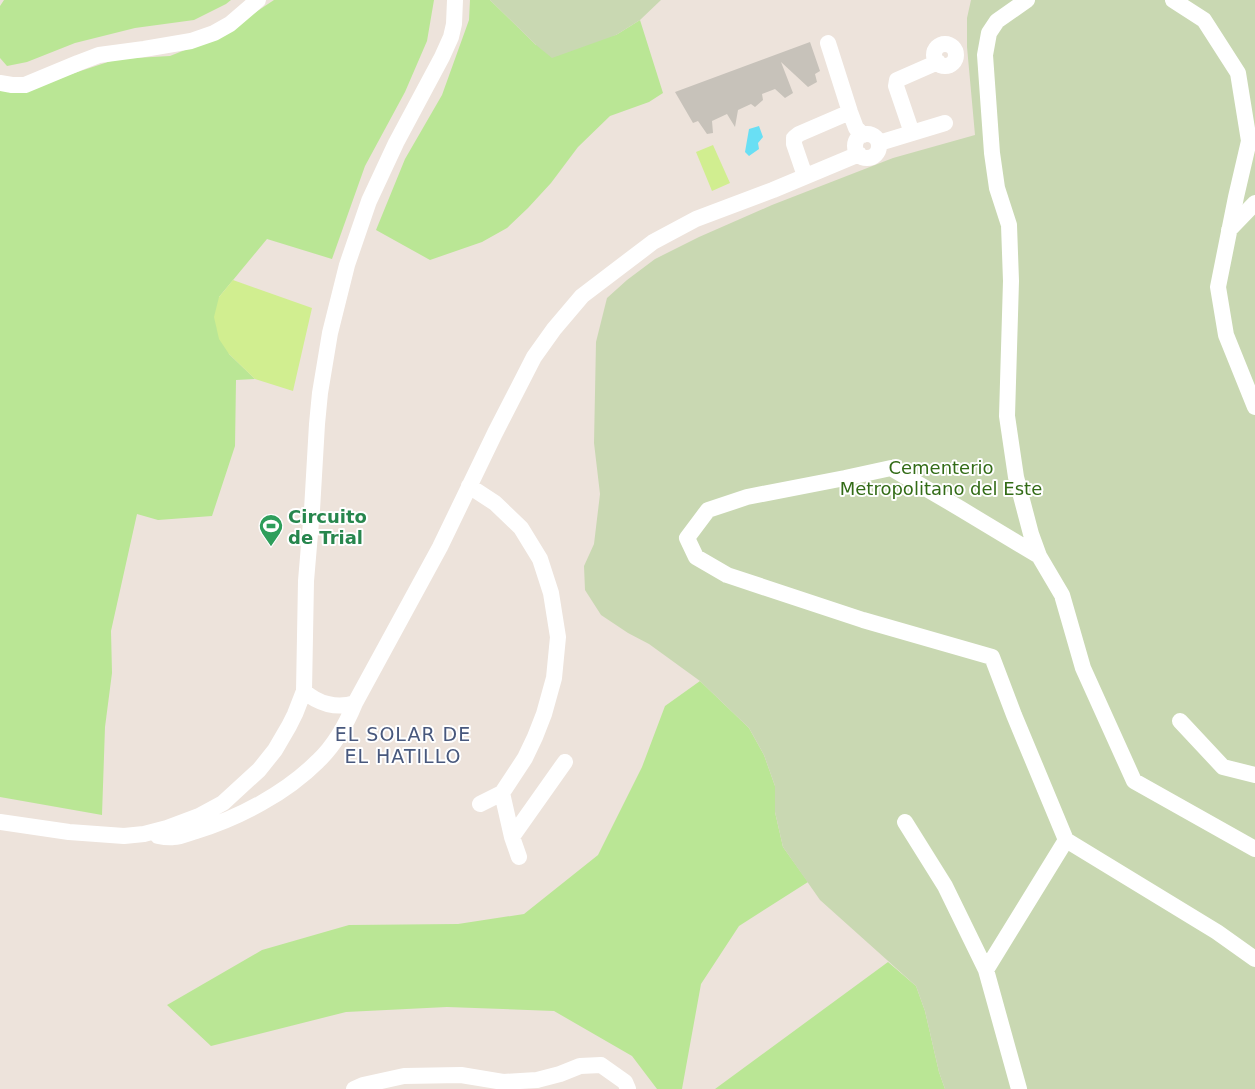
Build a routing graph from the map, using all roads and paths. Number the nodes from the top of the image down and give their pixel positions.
1 (258, 0) edge
2 (455, 0) edge
3 (1028, 0) edge
4 (1173, 0) edge
5 (828, 44) dead end
6 (938, 62) dead end
7 (0, 83) edge
8 (850, 112) junction
9 (945, 122) dead end
10 (912, 132) junction
11 (863, 135) junction
12 (879, 143) junction
13 (859, 154) junction
14 (805, 176) junction
15 (1255, 203) edge
16 (1228, 230) junction
17 (1255, 407) edge
18 (470, 486) junction
19 (1039, 556) junction
20 (304, 690) junction
21 (355, 703) junction
22 (1180, 721) dead end
23 (565, 762) dead end
24 (1255, 775) edge
25 (502, 793) junction
26 (480, 804) dead end
27 (0, 822) edge
28 (904, 822) dead end
29 (144, 834) junction
30 (512, 837) junction
31 (1066, 840) junction
32 (1255, 849) edge
33 (519, 857) dead end
34 (1255, 959) edge
35 (986, 970) junction
36 (354, 1089) edge
37 (628, 1089) edge
38 (1019, 1089) edge

1 - 7 street
2 - 20 street
3 - 19 street
4 - 16 street
5 - 8 street
6 - 10 street
8 - 11 street
8 - 14 street
9 - 10 street
10 - 12 street
11 - 12 street
11 - 13 street
12 - 13 street
13 - 14 street
14 - 18 street
15 - 16 street
16 - 17 street
18 - 21 street
18 - 25 street
19 - 31 street
19 - 32 street
20 - 21 street
20 - 29 street
21 - 29 street
22 - 24 street
23 - 30 street
25 - 26 street
25 - 30 street
27 - 29 street
28 - 35 street
30 - 33 street
31 - 34 street
31 - 35 street
35 - 38 street
36 - 37 street

